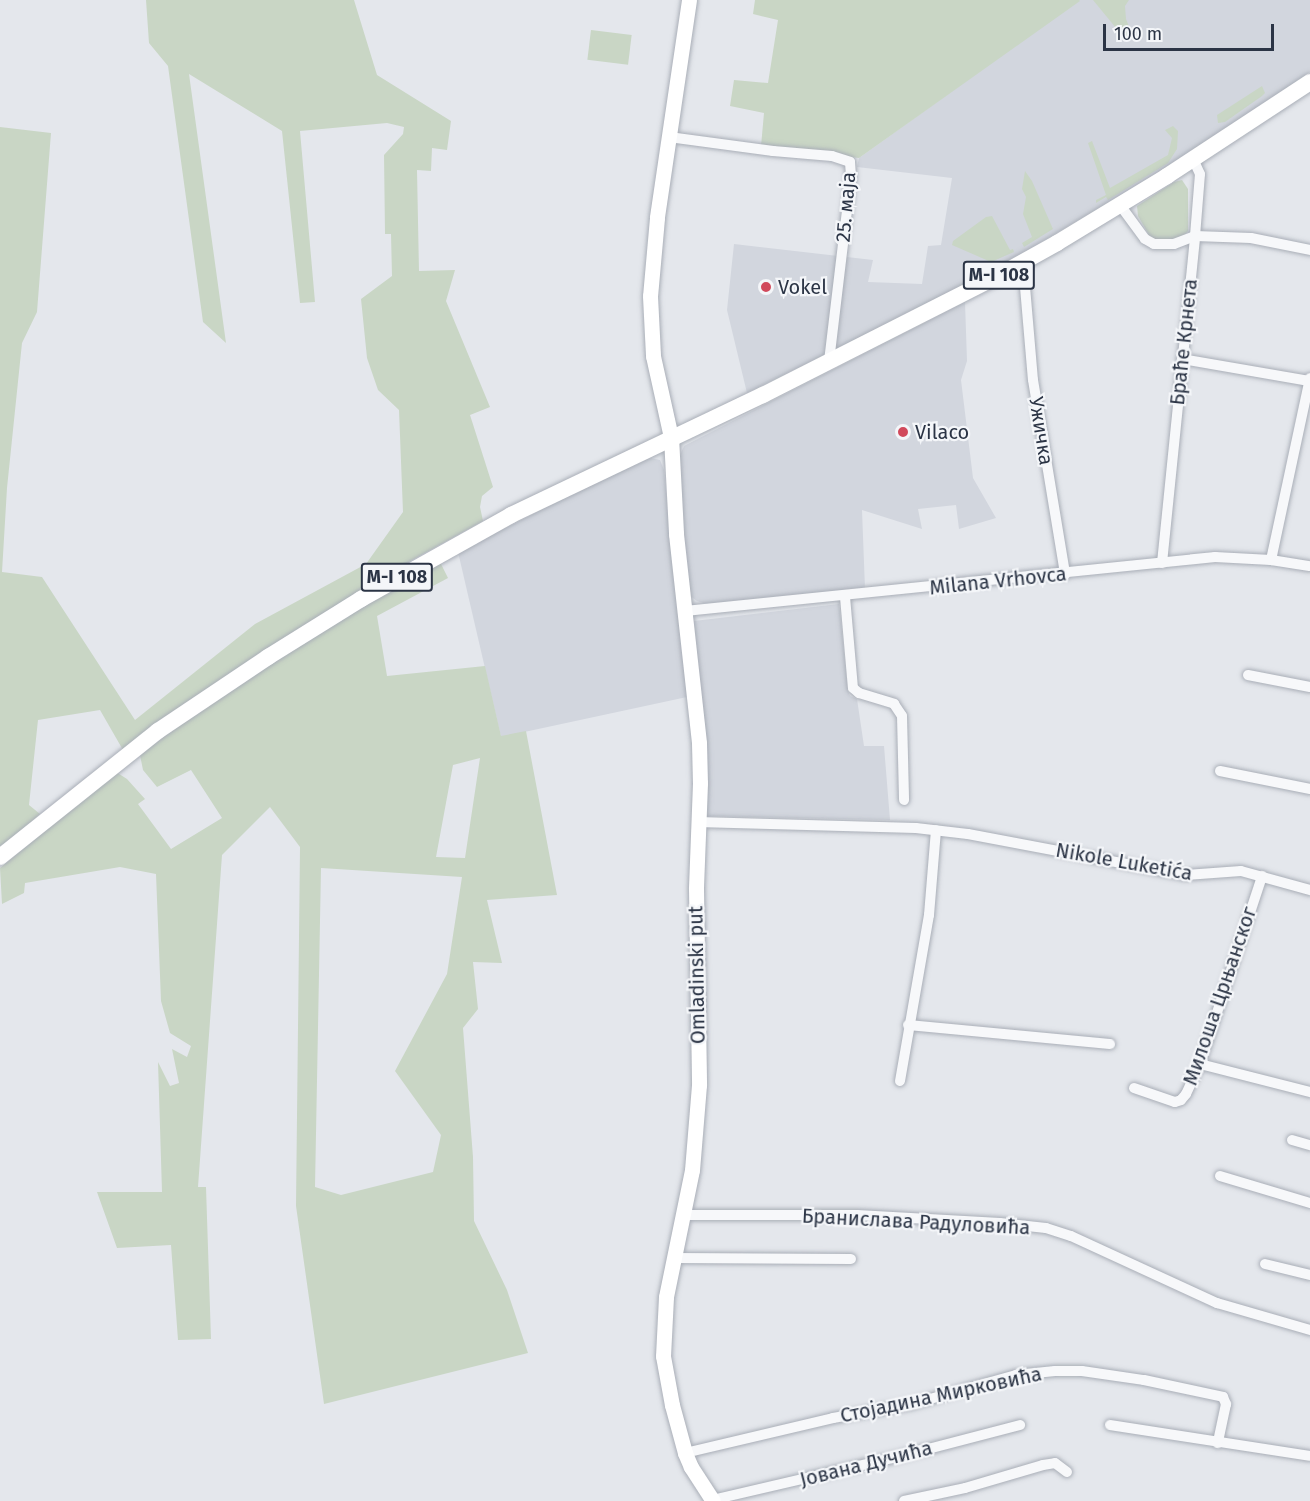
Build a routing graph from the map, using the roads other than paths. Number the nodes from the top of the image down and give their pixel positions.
1 (689, 0) edge
2 (1310, 82) edge
3 (669, 137) junction
4 (1193, 159) junction
5 (1120, 205) junction
6 (1195, 236) junction
7 (1310, 250) edge
8 (1025, 287) dead end
9 (1182, 359) junction
10 (829, 361) junction
11 (1310, 379) edge
12 (671, 437) junction
13 (1271, 560) junction
14 (1162, 563) junction
15 (1310, 566) edge
16 (1065, 574) junction
17 (845, 597) junction
18 (685, 611) junction
19 (1248, 675) dead end
20 (1310, 687) edge
21 (1220, 771) dead end
22 (1310, 789) edge
23 (904, 800) dead end
24 (697, 822) junction
25 (936, 830) junction
26 (0, 857) edge
27 (1262, 876) junction
28 (1310, 890) edge
29 (908, 1025) junction
30 (1110, 1044) dead end
31 (1200, 1064) junction
32 (900, 1081) dead end
33 (1134, 1088) dead end
34 (1310, 1092) edge
35 (1292, 1140) dead end
36 (1310, 1145) edge
37 (1220, 1176) dead end
38 (1310, 1203) edge
39 (682, 1215) junction
40 (673, 1258) junction
41 (851, 1259) dead end
42 (1265, 1264) dead end
43 (1310, 1275) edge
44 (1310, 1330) edge
45 (1020, 1425) dead end
46 (1110, 1425) dead end
47 (1218, 1443) junction
48 (686, 1453) junction
49 (1310, 1456) edge
50 (1067, 1472) dead end
51 (712, 1501) edge
52 (904, 1501) edge

1 - 3 street
2 - 4 main road, M-I 108
3 - 10 street, 25. маја
3 - 12 street
4 - 5 main road, M-I 108
4 - 6 street, Браће Крнета
5 - 6 street
5 - 10 main road, M-I 108
6 - 7 street
6 - 9 street, Браће Крнета
8 - 16 street, Ужичка
9 - 11 street
9 - 14 street, Браће Крнета
10 - 12 main road, M-I 108
11 - 13 street
12 - 18 street, Omladinski put
12 - 26 main road, M-I 108
13 - 14 street, Milana Vrhovca
13 - 15 street, Milana Vrhovca
14 - 16 street, Milana Vrhovca
16 - 17 street, Milana Vrhovca
17 - 18 street, Milana Vrhovca
17 - 23 street
18 - 24 street, Omladinski put
19 - 20 street
21 - 22 street
24 - 25 street, Nikole Luketića
24 - 39 street, Omladinski put
25 - 27 street, Nikole Luketića
25 - 29 street
27 - 28 street, Nikole Luketića
27 - 31 street, Милоша Црњанског
29 - 30 street
29 - 32 street
31 - 33 street, Милоша Црњанског
31 - 34 street
35 - 36 street
37 - 38 street
39 - 40 street, Omladinski put
39 - 44 street, Бранислава Радуловића
40 - 41 street
40 - 48 street, Omladinski put
42 - 43 street
45 - 51 street, Јована Дучића
46 - 47 street
47 - 48 street, Стојадина Мирковића
47 - 49 street
48 - 51 street, Omladinski put
50 - 52 street

